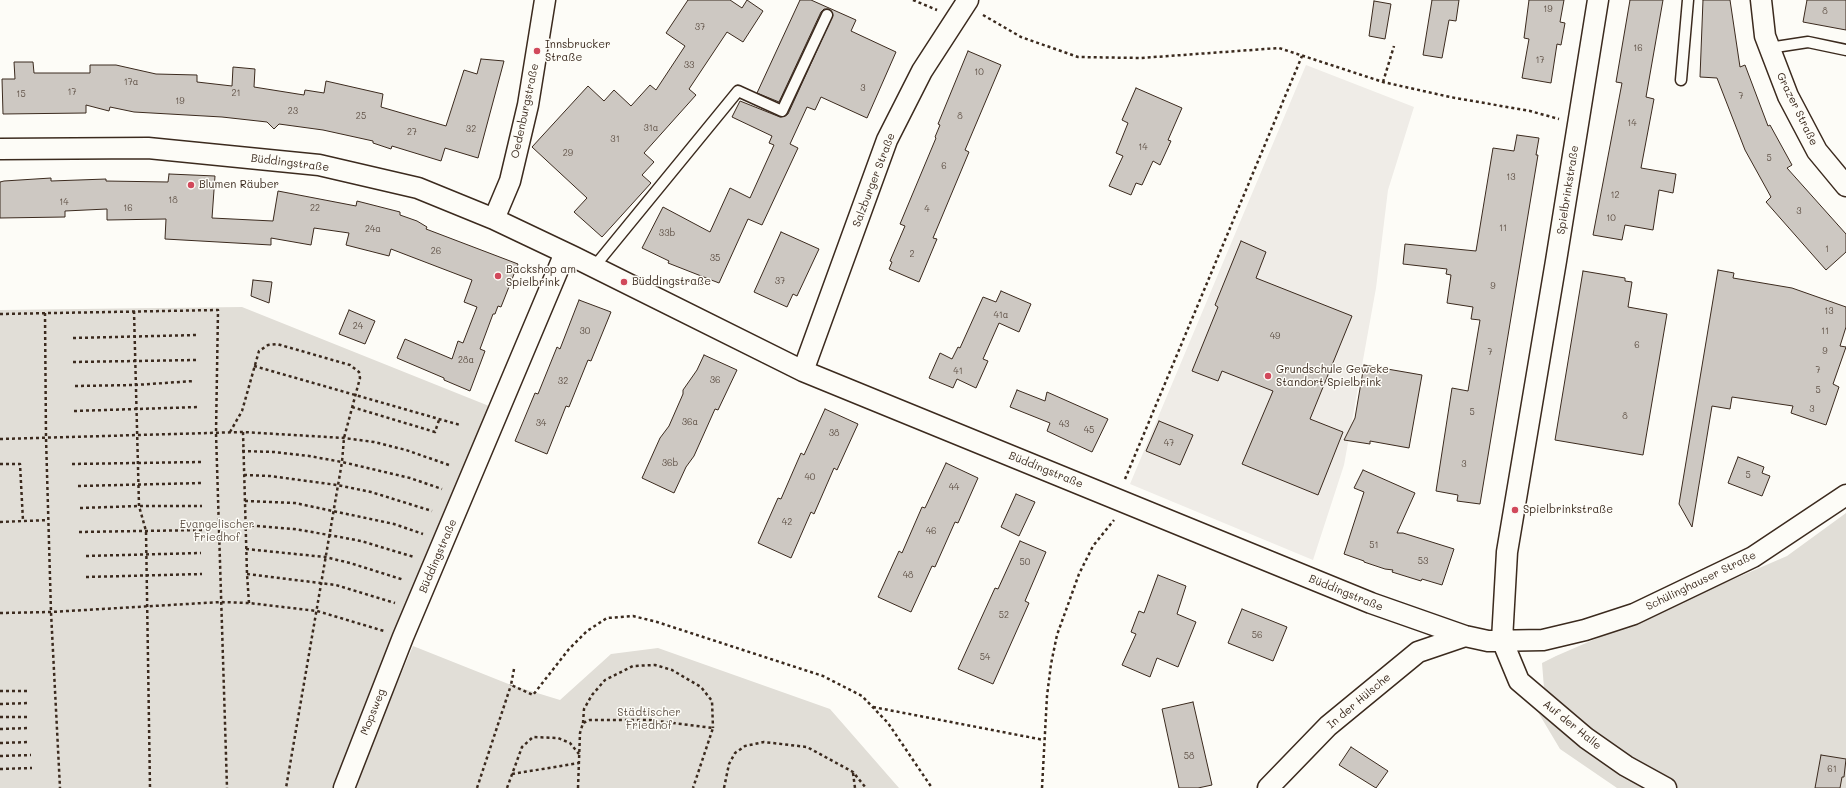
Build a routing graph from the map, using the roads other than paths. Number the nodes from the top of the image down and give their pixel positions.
1 (545, 0) edge
2 (1598, 0) edge
3 (1688, 0) edge
4 (1761, 0) edge
5 (967, 2) edge
6 (827, 14) dead end
7 (1770, 48) junction
8 (1846, 50) edge
9 (1681, 80) dead end
10 (0, 149) edge
11 (1846, 186) edge
12 (494, 219) junction
13 (565, 253) junction
14 (594, 267) junction
15 (803, 370) junction
16 (1846, 495) edge
17 (1464, 636) junction
18 (403, 637) joint
19 (1502, 640) junction
20 (1543, 640) joint
21 (344, 788) edge
22 (1268, 788) edge
23 (1666, 788) edge

1 - 12 street, Oedenburgstraße
2 - 19 street, Spielbrinkstraße
3 - 9 lane
4 - 7 street, Grazer Straße
5 - 15 street, Salzburger Straße
6 - 14 lane
7 - 8 lane
7 - 11 street, Grazer Straße
10 - 12 street, Büddingstraße
12 - 13 street, Büddingstraße
13 - 14 street, Büddingstraße
13 - 18 street, Büddingstraße
14 - 15 street, Büddingstraße
15 - 17 street, Büddingstraße
16 - 20 street, Schülinghauser Straße
17 - 19 street, Büddingstraße
17 - 22 street, In der Hülsche
18 - 21 street, Mopsweg
19 - 20 street, Büddingstraße
19 - 23 street, Auf der Halle

